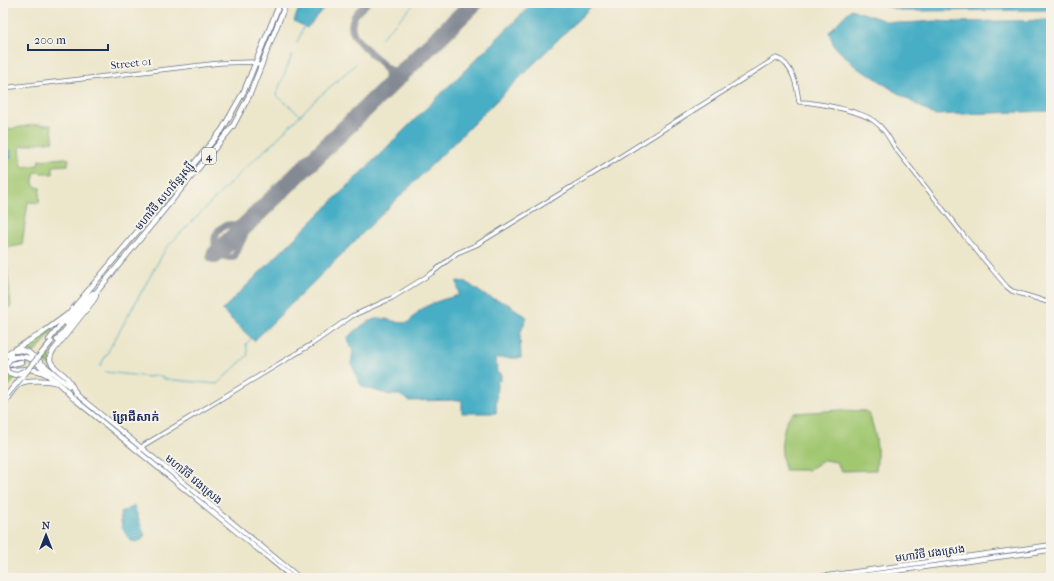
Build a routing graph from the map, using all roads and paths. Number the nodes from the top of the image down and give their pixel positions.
1 (280, 3) edge
2 (286, 3) edge
3 (256, 63) junction
4 (262, 66) junction
5 (3, 88) edge
6 (99, 289) junction
7 (1051, 303) edge
8 (72, 310) junction
9 (57, 340) tunnel mouth
10 (50, 341) junction
11 (10, 352) junction
12 (32, 354) junction
13 (7, 357) edge
14 (21, 362) tunnel mouth
15 (3, 363) edge
16 (3, 366) edge
17 (24, 371) junction
18 (3, 372) edge
19 (49, 376) junction
20 (60, 384) junction
21 (5, 395) edge
22 (75, 396) junction
23 (3, 399) edge
24 (3, 404) edge
25 (140, 449) junction
26 (1051, 545) edge
27 (1051, 550) edge
28 (293, 578) edge
29 (300, 578) edge
30 (811, 578) edge
31 (844, 578) edge

1 - 3 highway, មហាវិថី សហព័ន្ធរុស្ស៊ី / 4
2 - 4 highway, មហាវិថី សហព័ន្ធរុស្ស៊ី / 4
3 - 4 street, Street 01
3 - 5 street, Street 01
3 - 8 highway, មហាវិថី សហព័ន្ធរុស្ស៊ី / 4
4 - 6 highway, មហាវិថី សហព័ន្ធរុស្ស៊ី / 4
6 - 9 highway
6 - 10 highway
6 - 22 highway
7 - 25 street
8 - 10 highway
8 - 11 highway
10 - 17 highway, bridge
10 - 21 highway, bridge
11 - 12 highway
11 - 13 highway
12 - 13 highway
12 - 22 highway
13 - 15 highway
13 - 17 highway, bridge
13 - 19 highway
14 - 16 highway
17 - 21 highway, bridge
18 - 19 highway
19 - 20 highway
20 - 22 highway
20 - 24 highway
21 - 23 highway
22 - 25 main road, មហាវិថី វេងស្រេង
25 - 28 main road, មហាវិថី វេងស្រេង
25 - 29 main road, មហាវិថី វេងស្រេង
26 - 30 main road, មហាវិថី វេងស្រេង
27 - 31 main road, មហាវិថី វេងស្រេង

